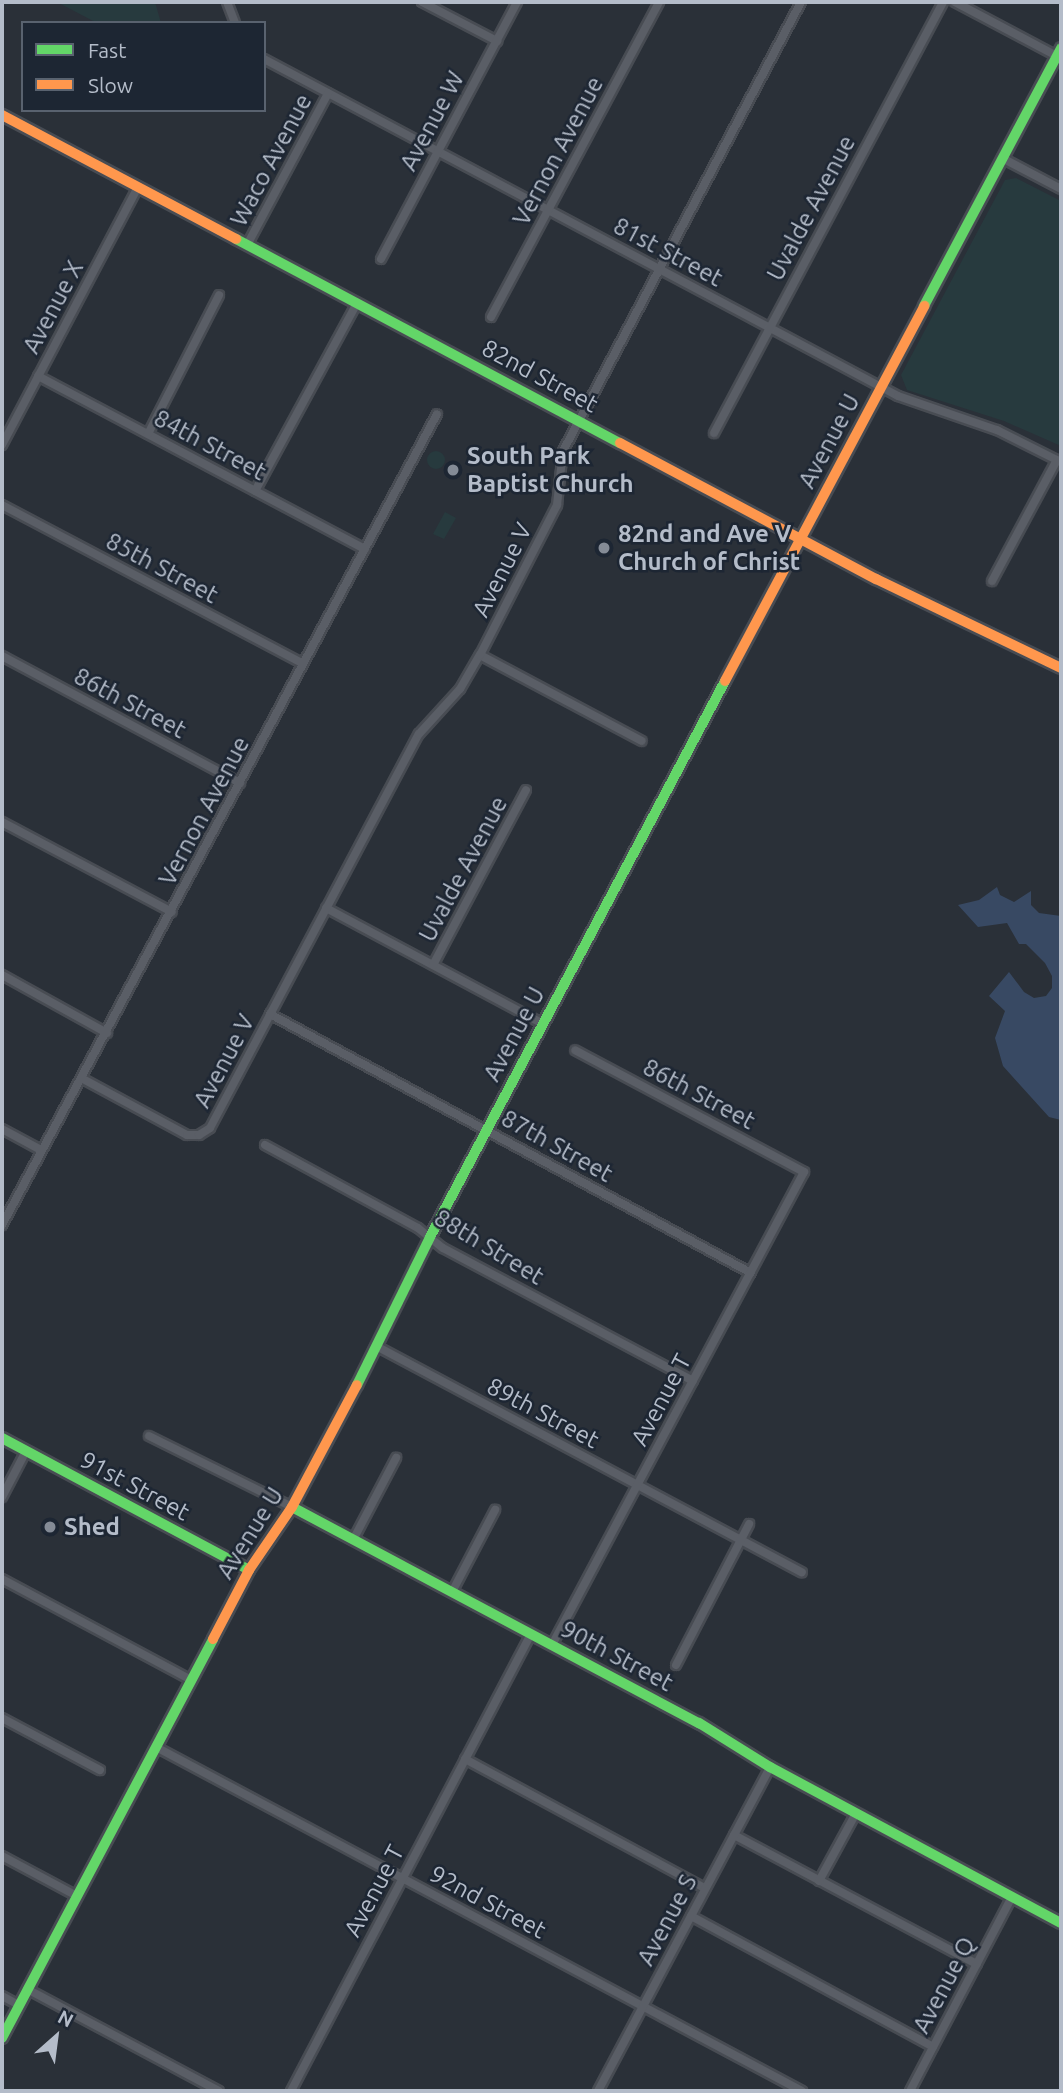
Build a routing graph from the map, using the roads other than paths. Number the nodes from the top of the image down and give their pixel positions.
1 (228, 2) edge
2 (422, 2) edge
3 (517, 2) edge
4 (659, 2) edge
5 (801, 2) edge
6 (943, 2) edge
7 (955, 2) edge
8 (234, 21) edge
9 (497, 41) junction
10 (1059, 52) edge
11 (266, 60) edge
12 (328, 93) junction
13 (2, 115) edge
14 (438, 152) junction
15 (1002, 158) junction
16 (138, 187) junction
17 (1061, 189) edge
18 (548, 210) junction
19 (247, 245) junction
20 (381, 259) dead end
21 (659, 270) junction
22 (219, 295) dead end
23 (356, 303) junction
24 (491, 317) dead end
25 (769, 328) junction
26 (38, 376) junction
27 (882, 386) junction
28 (437, 414) dead end
29 (578, 421) junction
30 (714, 433) dead end
31 (148, 434) junction
32 (2, 445) edge
33 (1059, 461) edge
34 (255, 491) junction
35 (2, 505) edge
36 (801, 539) junction
37 (365, 549) junction
38 (992, 581) dead end
39 (480, 655) junction
40 (2, 656) edge
41 (303, 664) junction
42 (1061, 668) edge
43 (642, 741) dead end
44 (240, 783) junction
45 (526, 790) dead end
46 (2, 822) edge
47 (326, 908) junction
48 (172, 912) junction
49 (433, 965) junction
50 (2, 975) edge
51 (271, 1014) junction
52 (543, 1024) junction
53 (107, 1033) junction
54 (575, 1050) dead end
55 (83, 1079) junction
56 (2, 1129) edge
57 (487, 1129) junction
58 (265, 1145) dead end
59 (41, 1150) junction
60 (804, 1172) joint
61 (2, 1225) edge
62 (430, 1237) junction
63 (751, 1273) junction
64 (378, 1347) junction
65 (693, 1381) junction
66 (149, 1436) dead end
67 (2, 1438) edge
68 (26, 1451) junction
69 (396, 1458) dead end
70 (637, 1485) junction
71 (2, 1497) edge
72 (292, 1507) junction
73 (495, 1510) dead end
74 (749, 1524) dead end
75 (353, 1540) junction
76 (741, 1540) junction
77 (249, 1570) junction
78 (802, 1572) dead end
79 (2, 1579) edge
80 (452, 1592) junction
81 (531, 1634) junction
82 (552, 1645) junction
83 (676, 1665) dead end
84 (191, 1680) junction
85 (2, 1718) edge
86 (156, 1747) junction
87 (466, 1759) junction
88 (770, 1767) junction
89 (100, 1770) dead end
90 (856, 1813) junction
91 (734, 1835) junction
92 (2, 1856) edge
93 (402, 1878) junction
94 (819, 1881) junction
95 (705, 1888) junction
96 (77, 1896) junction
97 (1012, 1897) junction
98 (691, 1916) junction
99 (1061, 1923) edge
100 (976, 1964) junction
101 (27, 1989) junction
102 (2, 1996) edge
103 (19, 2005) junction
104 (642, 2006) junction
105 (2, 2038) edge
106 (933, 2048) junction
107 (219, 2091) edge
108 (290, 2091) edge
109 (598, 2091) edge
110 (802, 2091) edge
111 (909, 2091) edge

1 - 8 street
2 - 9 street
3 - 9 street, Avenue W
4 - 18 street, Vernon Avenue
5 - 21 street, Avenue V
6 - 25 street, Uvalde Avenue
7 - 10 street
9 - 14 street, Avenue W
10 - 15 street, Avenue U
11 - 12 street, 81st Street
12 - 14 street, 81st Street
12 - 19 street, Waco Avenue
13 - 16 street, 82nd Street
14 - 18 street, 81st Street
14 - 20 street, Avenue W
15 - 17 street
15 - 27 street, Avenue U
16 - 19 street, 82nd Street
16 - 26 street, Avenue X
18 - 21 street, 81st Street
18 - 24 street, Vernon Avenue
19 - 23 street, 82nd Street
21 - 25 street, 81st Street
21 - 29 street, Avenue V
22 - 31 street
23 - 29 street, 82nd Street
23 - 34 street
25 - 27 street, 81st Street
25 - 30 street, Uvalde Avenue
26 - 31 street, 84th Street
26 - 32 street, Avenue X
27 - 33 street, 81st Street
27 - 36 street, Avenue U
28 - 37 street, Vernon Avenue
29 - 36 street, 82nd Street
29 - 39 street, Avenue V
31 - 34 street, 84th Street
33 - 38 street
34 - 37 street, 84th Street
35 - 41 street, 85th Street
36 - 42 street, 82nd Street
36 - 52 street, Avenue U
37 - 41 street, Vernon Avenue
39 - 43 street
39 - 47 street, Avenue V
40 - 44 street, 86th Street
41 - 44 street, Vernon Avenue
44 - 48 street, Vernon Avenue
45 - 49 street, Uvalde Avenue
46 - 48 street
47 - 49 street
47 - 51 street, Avenue V
48 - 53 street, Vernon Avenue
49 - 52 street
50 - 53 street
51 - 55 street, Avenue V
51 - 57 street, 87th Street
52 - 57 street, Avenue U
53 - 55 street, Vernon Avenue
54 - 60 street, 86th Street
55 - 59 street, Vernon Avenue
56 - 59 street
57 - 62 street, Avenue U
57 - 63 street, 87th Street
58 - 62 street, 88th Street
59 - 61 street, Vernon Avenue
60 - 63 street, Avenue T
62 - 64 street, Avenue U
62 - 65 street, 88th Street
63 - 65 street, Avenue T
64 - 70 street, 89th Street
64 - 72 street, Avenue U
65 - 70 street, Avenue T
66 - 72 street, 90th Street
67 - 68 street, 91st Street
68 - 71 street
68 - 77 street, 91st Street
69 - 75 street
70 - 76 street, 89th Street
70 - 82 street, Avenue T
72 - 75 street, 90th Street
72 - 77 street, Avenue U
73 - 80 street
74 - 76 street
75 - 80 street, 90th Street
76 - 78 street, 89th Street
76 - 83 street
77 - 84 street, Avenue U
79 - 84 street
80 - 81 street, 90th Street
81 - 82 street, 90th Street
81 - 87 street, Avenue T
82 - 88 street, 90th Street
84 - 86 street, Avenue U
85 - 89 street
86 - 93 street, 92nd Street
86 - 96 street, Avenue U
87 - 93 street, Avenue T
87 - 95 street
88 - 90 street, 90th Street
88 - 91 street, Avenue S
90 - 94 street
90 - 97 street, 90th Street
91 - 94 street
91 - 95 street, Avenue S
92 - 96 street
93 - 104 street, 92nd Street
93 - 108 street, Avenue T
94 - 100 street
95 - 98 street, Avenue S
96 - 101 street, Avenue U
97 - 99 street, 90th Street
97 - 100 street, Avenue Q
98 - 104 street, Avenue S
98 - 106 street
100 - 106 street, Avenue Q
101 - 103 street, Avenue U
101 - 107 street
102 - 103 street
103 - 105 street, Avenue U
104 - 109 street, Avenue S
104 - 110 street, 92nd Street
106 - 111 street, Avenue Q

